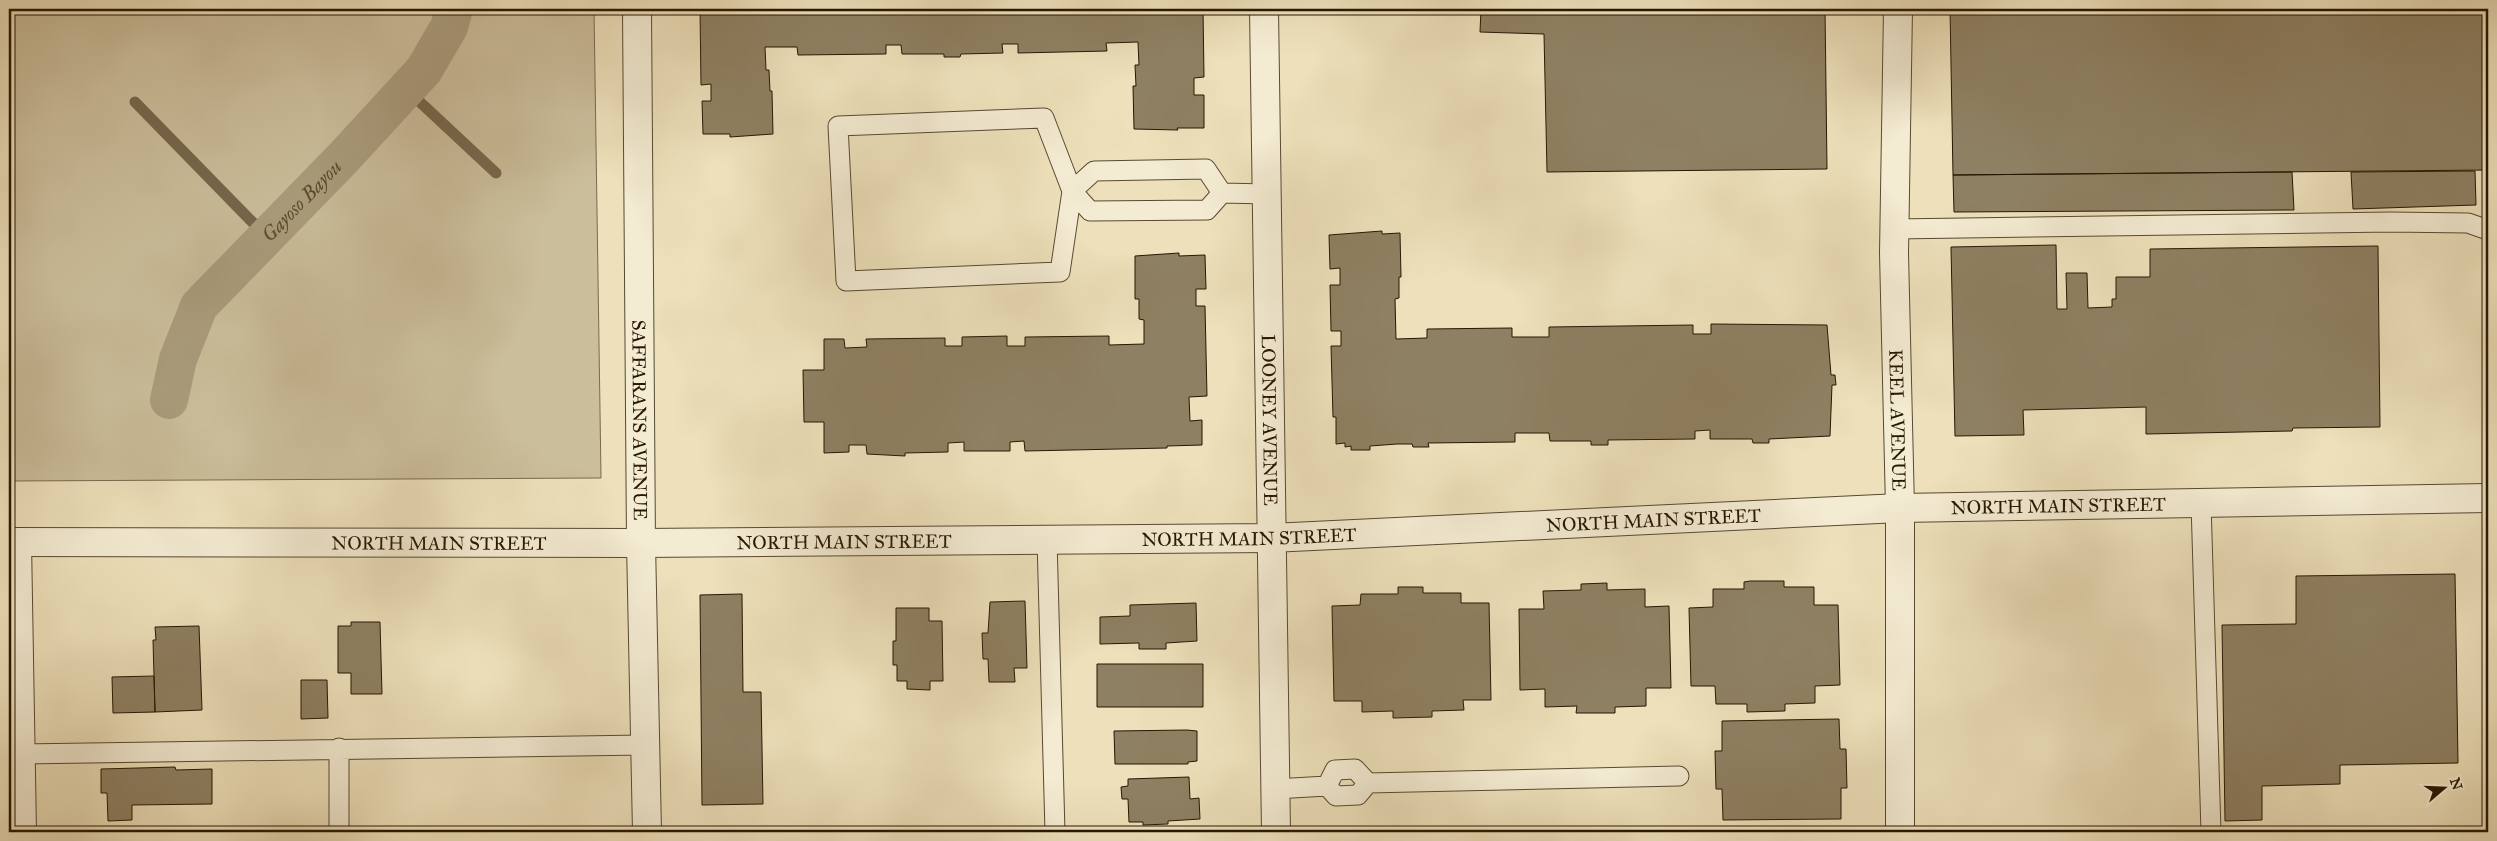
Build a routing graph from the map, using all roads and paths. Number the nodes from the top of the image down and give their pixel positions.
1 (637, 9) edge
2 (1264, 9) edge
3 (1898, 9) edge
4 (1072, 191) junction
5 (1222, 193) junction
6 (1267, 194) junction
7 (1894, 229) junction
8 (2488, 230) edge
9 (2488, 498) edge
10 (2201, 503) junction
11 (1900, 508) junction
12 (1271, 538) junction
13 (1046, 540) junction
14 (13, 542) edge
15 (641, 542) junction
16 (645, 745) junction
17 (338, 748) junction
18 (21, 754) junction
19 (1678, 776) dead end
20 (1275, 789) junction
21 (22, 832) edge
22 (339, 832) edge
23 (647, 832) edge
24 (1055, 832) edge
25 (1276, 832) edge
26 (1900, 832) edge
27 (2211, 832) edge

1 - 15 street, SAFFARANS AVENUE
2 - 6 street, LOONEY AVENUE
3 - 7 street, KEEL AVENUE
4 - 4 lane
4 - 5 lane
4 - 5 lane
5 - 6 lane
6 - 12 street, LOONEY AVENUE
7 - 8 lane
7 - 11 street, KEEL AVENUE
9 - 10 street, NORTH MAIN STREET
10 - 11 street, NORTH MAIN STREET
10 - 27 lane
11 - 12 street, NORTH MAIN STREET
11 - 26 street, KEEL AVENUE
12 - 13 street, NORTH MAIN STREET
12 - 20 street, LOONEY AVENUE
13 - 15 street, NORTH MAIN STREET
13 - 24 lane
14 - 15 street, NORTH MAIN STREET
14 - 18 street
15 - 16 street, SAFFARANS AVENUE
16 - 17 lane
16 - 23 street, SAFFARANS AVENUE
17 - 18 lane
17 - 22 lane
18 - 21 street
19 - 20 lane
20 - 25 street, LOONEY AVENUE

